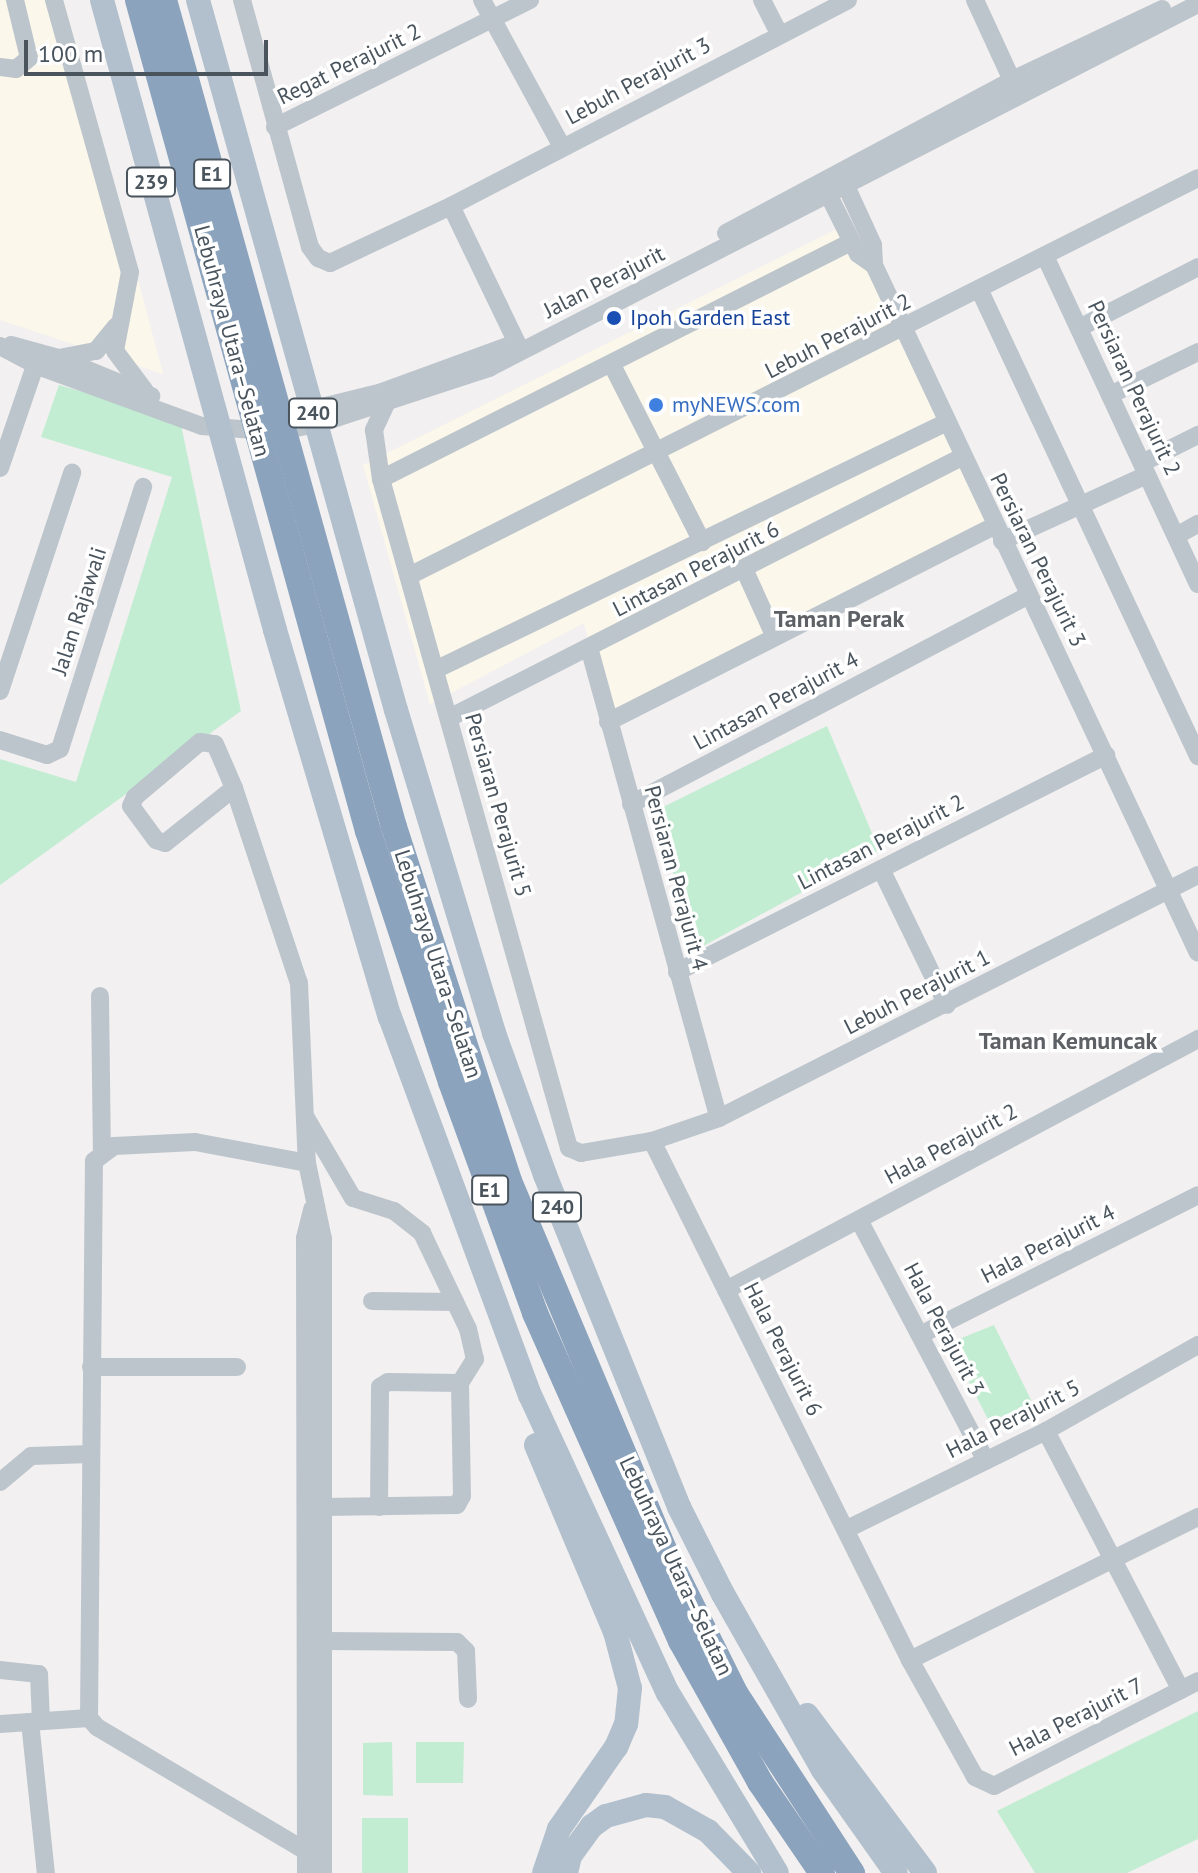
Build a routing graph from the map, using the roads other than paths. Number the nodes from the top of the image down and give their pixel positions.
1 (15, 0) edge
2 (54, 0) edge
3 (102, 0) edge
4 (138, 0) edge
5 (164, 0) edge
6 (198, 0) edge
7 (242, 0) edge
8 (482, 0) edge
9 (530, 0) edge
10 (762, 0) edge
11 (846, 0) edge
12 (975, 0) edge
13 (1181, 0) edge
14 (1198, 4) edge
15 (492, 20) junction
16 (779, 34) junction
17 (0, 67) edge
18 (1015, 88) junction
19 (275, 127) junction
20 (562, 147) junction
21 (1198, 178) edge
22 (835, 186) junction
23 (451, 206) junction
24 (851, 242) junction
25 (1045, 256) junction
26 (874, 265) junction
27 (1198, 267) edge
28 (980, 291) junction
29 (118, 324) junction
30 (1079, 328) junction
31 (904, 329) junction
32 (517, 343) junction
33 (0, 344) edge
34 (1198, 352) edge
35 (248, 353) junction
36 (38, 358) junction
37 (59, 358) junction
38 (612, 365) junction
39 (1110, 395) junction
40 (149, 396) junction
41 (386, 404) junction
42 (336, 419) junction
43 (945, 423) junction
44 (1198, 435) edge
45 (657, 453) junction
46 (962, 457) junction
47 (0, 468) edge
48 (1145, 469) junction
49 (72, 473) dead end
50 (381, 479) junction
51 (143, 487) dead end
52 (1080, 506) junction
53 (1198, 524) edge
54 (998, 534) junction
55 (1176, 536) junction
56 (702, 542) junction
57 (745, 571) junction
58 (411, 575) junction
59 (1198, 584) edge
60 (1028, 596) junction
61 (775, 637) junction
62 (590, 651) junction
63 (435, 670) junction
64 (0, 691) edge
65 (449, 718) junction
66 (608, 722) junction
67 (0, 740) edge
68 (1106, 755) junction
69 (1198, 756) edge
70 (234, 788) junction
71 (631, 804) junction
72 (881, 869) junction
73 (1198, 875) edge
74 (1169, 890) junction
75 (1198, 953) edge
76 (677, 972) junction
77 (100, 996) dead end
78 (947, 1005) junction
79 (1198, 1039) edge
80 (305, 1116) junction
81 (719, 1118) junction
82 (652, 1141) junction
83 (102, 1150) junction
84 (307, 1163) junction
85 (1198, 1195) edge
86 (312, 1207) junction
87 (859, 1220) junction
88 (726, 1290) junction
89 (372, 1301) dead end
90 (455, 1302) junction
91 (920, 1335) junction
92 (1198, 1345) edge
93 (91, 1367) junction
94 (237, 1367) dead end
95 (460, 1383) junction
96 (530, 1395) junction
97 (1046, 1431) junction
98 (91, 1454) junction
99 (986, 1461) junction
100 (0, 1482) edge
101 (324, 1507) junction
102 (379, 1507) junction
103 (1198, 1517) edge
104 (847, 1529) junction
105 (1111, 1560) junction
106 (324, 1641) junction
107 (757, 1660) junction
108 (910, 1660) junction
109 (0, 1670) edge
110 (1190, 1686) edge
111 (468, 1699) dead end
112 (89, 1718) junction
113 (36, 1722) junction
114 (0, 1724) edge
115 (975, 1777) joint
116 (304, 1850) junction
117 (46, 1873) edge
118 (306, 1873) edge
119 (323, 1873) edge
120 (544, 1873) edge
121 (566, 1873) edge
122 (749, 1873) edge
123 (777, 1873) edge
124 (822, 1873) edge
125 (852, 1873) edge
126 (896, 1873) edge
127 (925, 1873) edge

1 - 17 street
2 - 29 street
3 - 96 main road, 239
4 - 35 highway, Lebuhraya Utara–Selatan / E1
5 - 35 highway, Lebuhraya Utara–Selatan / E1
6 - 107 main road, 240
7 - 19 street
8 - 15 street
9 - 15 street, Regat Perajurit 2
10 - 16 street
11 - 16 street, Lebuh Perajurit 3
12 - 18 street
13 - 18 street, Jalan Perajurit
14 - 18 street, Jalan Perajurit
15 - 19 street, Regat Perajurit 2
15 - 20 street
16 - 20 street, Lebuh Perajurit 3
18 - 22 street, Jalan Perajurit
19 - 23 street, Lebuh Perajurit 3
20 - 23 street, Lebuh Perajurit 3
21 - 25 street, Lebuh Perajurit 2
22 - 24 street, Persiaran Perajurit 3
22 - 26 street
22 - 32 street, Jalan Perajurit
22 - 41 street, Jalan Perajurit
23 - 32 street
24 - 26 street, Persiaran Perajurit 3
24 - 38 street
25 - 28 street, Lebuh Perajurit 2
25 - 30 street, Persiaran Perajurit 2
26 - 31 street, Persiaran Perajurit 3
27 - 30 street
28 - 31 street, Lebuh Perajurit 2
28 - 52 street
29 - 37 street
29 - 40 street
30 - 39 street, Persiaran Perajurit 2
31 - 43 street, Persiaran Perajurit 3
31 - 45 street, Lebuh Perajurit 2
32 - 40 street, Jalan Perajurit
33 - 36 street, Jalan Perajurit
34 - 39 street
35 - 124 highway, Lebuhraya Utara–Selatan / E1
35 - 125 highway, Lebuhraya Utara–Selatan / E1
36 - 37 street, Jalan Perajurit
36 - 42 street, Jalan Perajurit
36 - 47 street
37 - 40 street, Jalan Perajurit
38 - 45 street
38 - 50 street
39 - 48 street, Persiaran Perajurit 2
41 - 42 street, Jalan Perajurit
41 - 50 street, Persiaran Perajurit 5
42 - 50 street, Persiaran Perajurit 5
43 - 46 street, Persiaran Perajurit 3
43 - 56 street, Lintasan Perajurit 6
44 - 48 street
45 - 56 street
45 - 58 street, Lebuh Perajurit 2
46 - 54 street, Persiaran Perajurit 3
46 - 57 street, Lintasan Perajurit 6
48 - 52 street
48 - 55 street, Persiaran Perajurit 2
49 - 64 street
50 - 58 street, Persiaran Perajurit 5
51 - 67 street, Jalan Rajawali
52 - 54 street
52 - 69 street
53 - 55 street
54 - 60 street, Persiaran Perajurit 3
54 - 61 street
55 - 59 street, Persiaran Perajurit 2
56 - 63 street, Lintasan Perajurit 6
57 - 61 street
57 - 62 street, Lintasan Perajurit 6
58 - 63 street, Persiaran Perajurit 5
60 - 68 street, Persiaran Perajurit 3
60 - 71 street, Lintasan Perajurit 4
61 - 66 street
62 - 65 street, Lintasan Perajurit 6
62 - 66 street, Persiaran Perajurit 4
63 - 65 street, Persiaran Perajurit 5
65 - 82 street, Persiaran Perajurit 5
66 - 71 street, Persiaran Perajurit 4
68 - 72 street, Lintasan Perajurit 2
68 - 74 street, Persiaran Perajurit 3
70 - 70 street
70 - 80 street
71 - 76 street, Persiaran Perajurit 4
72 - 76 street, Lintasan Perajurit 2
72 - 78 street
73 - 74 street, Lebuh Perajurit 1
74 - 75 street, Persiaran Perajurit 3
74 - 78 street, Lebuh Perajurit 1
76 - 81 street, Persiaran Perajurit 4
77 - 83 street
78 - 81 street, Lebuh Perajurit 1
79 - 87 street, Hala Perajurit 2
80 - 84 street
80 - 90 street
81 - 82 street, Lebuh Perajurit 1
82 - 88 street, Hala Perajurit 6
83 - 84 street
83 - 93 street
84 - 86 street
85 - 91 street, Hala Perajurit 4
86 - 101 street
86 - 116 street
87 - 88 street, Hala Perajurit 2
87 - 91 street, Hala Perajurit 3
88 - 104 street, Hala Perajurit 6
89 - 90 street
90 - 95 street
91 - 99 street, Hala Perajurit 3
92 - 97 street, Hala Perajurit 5
93 - 94 street
93 - 98 street
95 - 102 street
95 - 102 street
96 - 120 main road
96 - 123 main road, 239
97 - 99 street, Hala Perajurit 5
97 - 105 street
98 - 100 street
98 - 112 street
99 - 104 street, Hala Perajurit 5
101 - 102 street
101 - 106 street
103 - 105 street
104 - 108 street, Hala Perajurit 6
105 - 108 street
105 - 110 street
106 - 111 street
106 - 119 street
107 - 126 main road, 240
107 - 127 main road
108 - 115 street, Hala Perajurit 6
109 - 113 street
110 - 115 street, Hala Perajurit 7
112 - 113 street
112 - 116 street
113 - 114 street
113 - 117 street
116 - 118 street
121 - 122 main road

